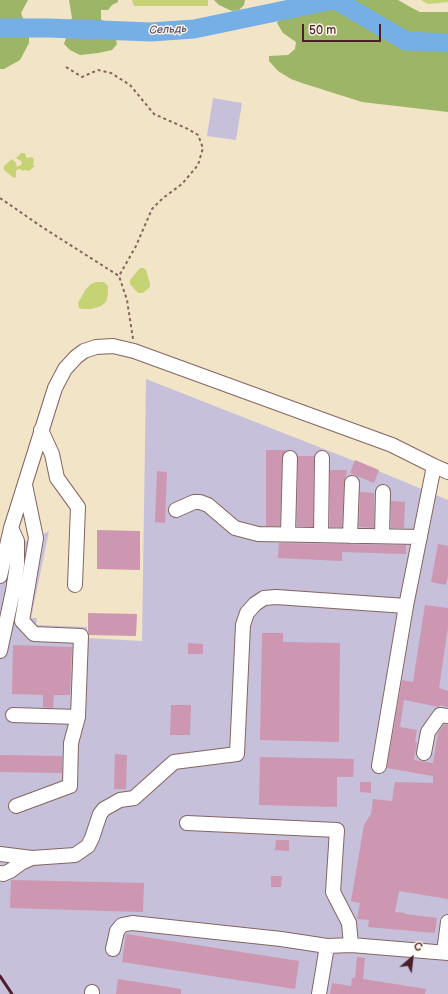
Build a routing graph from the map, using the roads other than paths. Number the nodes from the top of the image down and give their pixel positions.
1 (41, 430) junction
2 (290, 458) dead end
3 (322, 458) dead end
4 (434, 466) junction
5 (448, 472) edge
6 (352, 483) dead end
7 (24, 484) junction
8 (383, 492) dead end
9 (176, 510) dead end
10 (11, 528) junction
11 (288, 534) junction
12 (321, 535) junction
13 (350, 536) junction
14 (382, 536) junction
15 (420, 537) junction
16 (0, 576) edge
17 (75, 585) dead end
18 (406, 606) junction
19 (0, 651) edge
20 (13, 715) dead end
21 (448, 716) edge
22 (78, 717) junction
23 (424, 753) dead end
24 (379, 766) dead end
25 (16, 806) dead end
26 (187, 824) dead end
27 (0, 854) edge
28 (32, 858) junction
29 (0, 873) edge
30 (448, 922) edge
31 (351, 945) junction
32 (327, 946) junction
33 (113, 949) dead end
34 (446, 952) edge
35 (319, 994) edge

1 - 4 street
1 - 7 street
1 - 17 street
2 - 11 street
3 - 12 street
4 - 5 street
4 - 15 street
6 - 13 street
7 - 10 street
7 - 22 street
8 - 14 street
9 - 11 street
10 - 16 street
10 - 19 street
11 - 12 street
12 - 13 street
13 - 14 street
14 - 15 street
15 - 18 street
18 - 24 street
18 - 28 street
20 - 22 street
21 - 23 street
22 - 25 street
26 - 31 street
27 - 28 street
28 - 29 street
30 - 34 street
31 - 32 street
31 - 34 street
32 - 33 street
32 - 35 street

